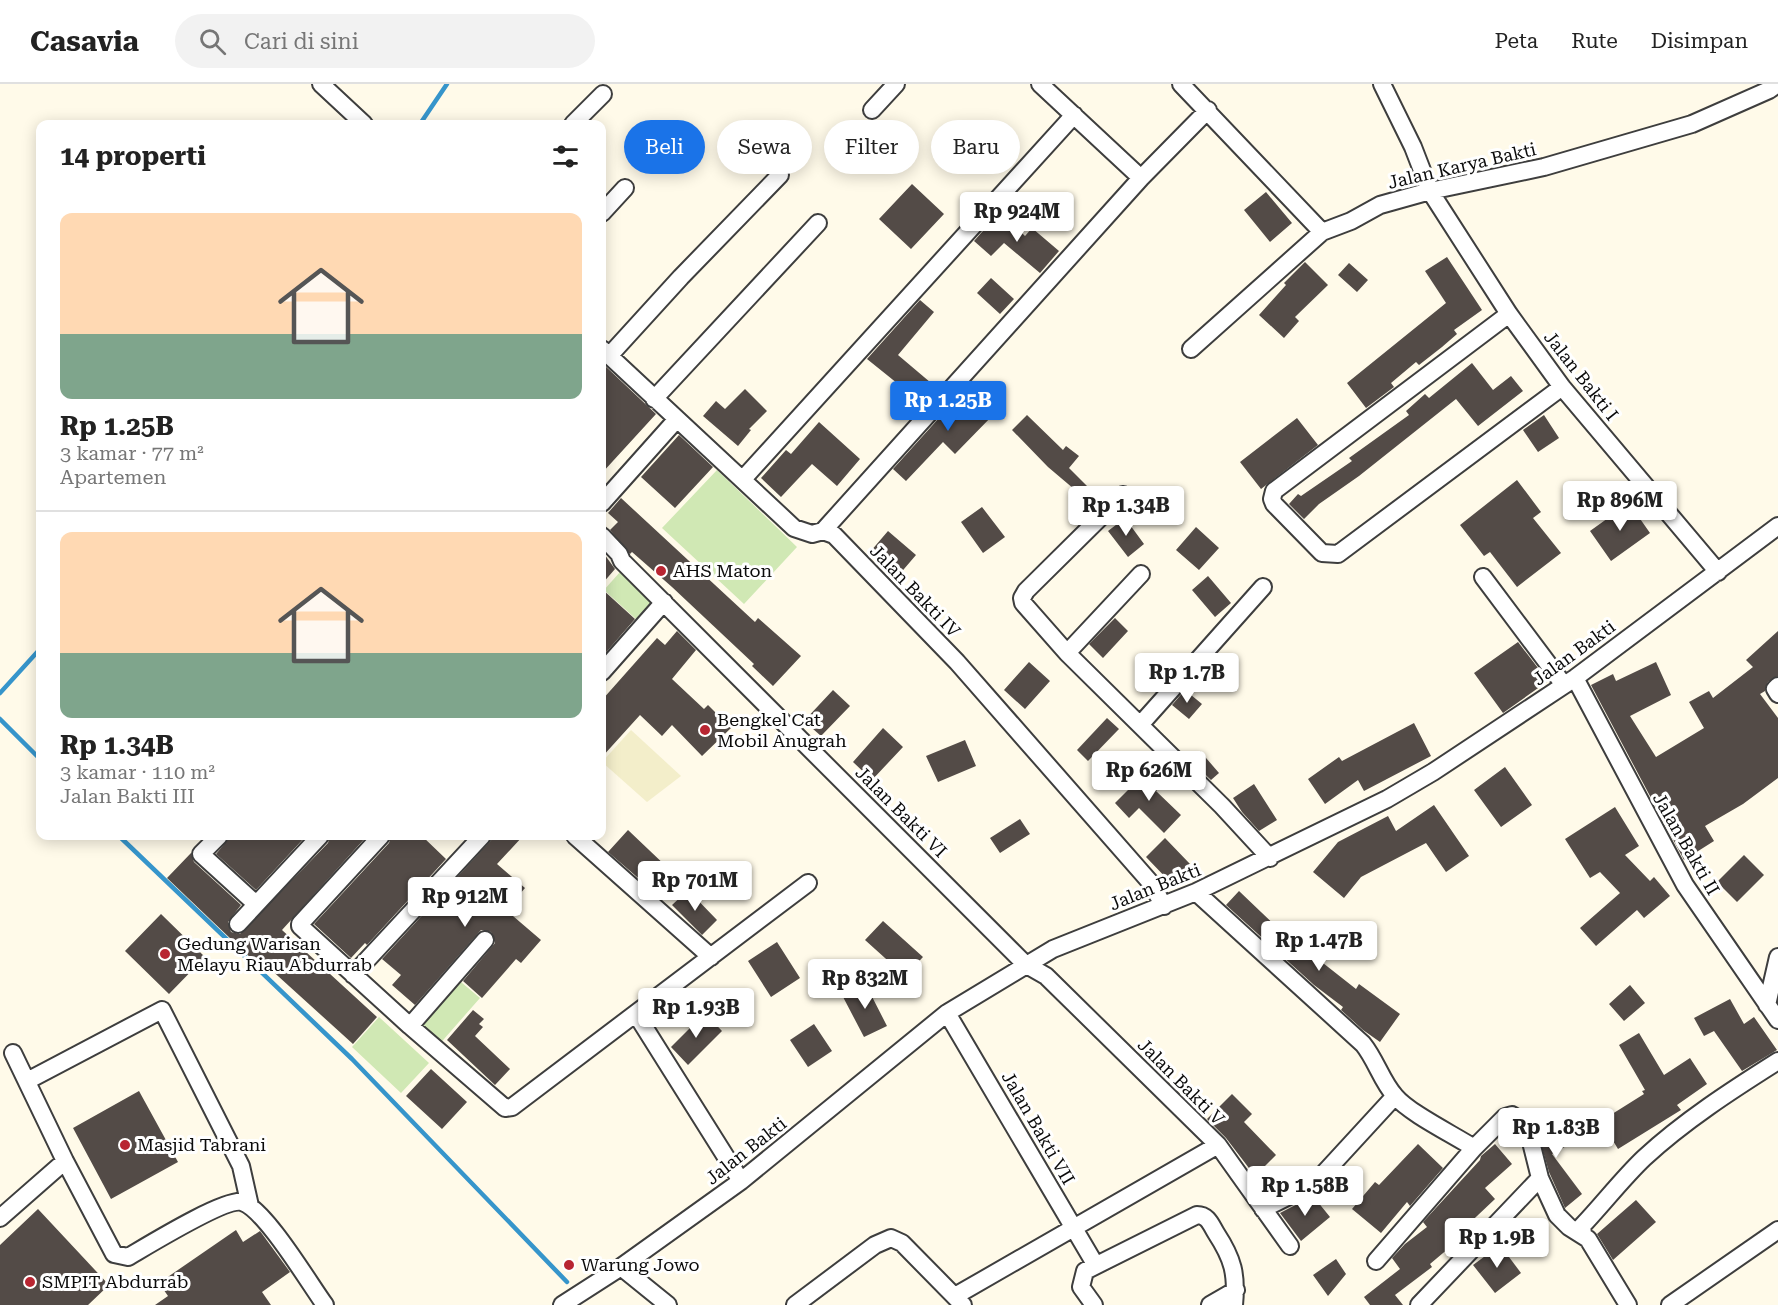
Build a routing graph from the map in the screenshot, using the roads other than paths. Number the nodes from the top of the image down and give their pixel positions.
1 (321, 84) edge
2 (896, 84) edge
3 (1040, 84) edge
4 (1181, 84) edge
5 (1382, 84) edge
6 (1778, 84) edge
7 (603, 94) dead end
8 (872, 110) dead end
9 (1208, 110) junction
10 (1074, 115) junction
11 (360, 120) edge
12 (577, 120) edge
13 (780, 175) dead end
14 (1141, 178) junction
15 (625, 188) dead end
16 (1430, 191) junction
17 (606, 209) edge
18 (818, 223) dead end
19 (1322, 232) junction
20 (1509, 314) junction
21 (1191, 349) dead end
22 (606, 352) edge
23 (606, 354) edge
24 (1562, 387) junction
25 (654, 399) junction
26 (677, 419) junction
27 (743, 479) junction
28 (1123, 495) dead end
29 (606, 499) edge
30 (1778, 526) edge
31 (823, 531) junction
32 (606, 540) edge
33 (606, 553) edge
34 (622, 561) junction
35 (1718, 572) junction
36 (1141, 573) dead end
37 (1483, 577) dead end
38 (1263, 587) dead end
39 (664, 602) junction
40 (1067, 653) junction
41 (606, 667) edge
42 (1569, 681) junction
43 (1778, 686) edge
44 (1778, 694) edge
45 (1140, 725) junction
46 (215, 840) edge
47 (316, 840) edge
48 (377, 840) edge
49 (478, 840) edge
50 (579, 840) edge
51 (1269, 858) junction
52 (808, 883) dead end
53 (1196, 892) junction
54 (256, 904) junction
55 (1164, 906) junction
56 (238, 924) dead end
57 (485, 940) dead end
58 (711, 957) junction
59 (1778, 957) edge
60 (1025, 964) junction
61 (353, 975) junction
62 (1767, 1005) junction
63 (947, 1013) junction
64 (636, 1014) junction
65 (1778, 1020) edge
66 (410, 1026) junction
67 (13, 1053) dead end
68 (1778, 1061) edge
69 (27, 1081) junction
70 (1395, 1096) junction
71 (1218, 1145) junction
72 (1474, 1148) junction
73 (65, 1161) junction
74 (1540, 1178) junction
75 (741, 1181) junction
76 (250, 1206) junction
77 (1263, 1209) junction
78 (0, 1218) edge
79 (1074, 1228) junction
80 (1778, 1230) edge
81 (1583, 1234) junction
82 (1290, 1246) dead end
83 (1376, 1261) dead end
84 (1095, 1264) junction
85 (621, 1267) junction
86 (1235, 1298) edge
87 (959, 1300) edge
88 (325, 1305) edge
89 (562, 1305) edge
90 (668, 1305) edge
91 (795, 1305) edge
92 (1095, 1305) edge
93 (1210, 1305) edge
94 (1419, 1305) edge
95 (1628, 1305) edge
96 (1670, 1305) edge

1 - 11 street
2 - 8 street
3 - 10 street
4 - 9 street
5 - 16 street, Jalan Bakti I
6 - 16 street, Jalan Karya Bakti
7 - 12 street
9 - 14 street
9 - 19 street
10 - 14 street
10 - 27 street
13 - 22 street
14 - 31 street
15 - 17 street
16 - 19 street, Jalan Karya Bakti
16 - 20 street, Jalan Bakti I
18 - 25 street
19 - 21 street, Jalan Karya Bakti
20 - 24 street, Jalan Bakti I
20 - 24 street
23 - 25 street
24 - 35 street, Jalan Bakti I
25 - 26 street
26 - 27 street
26 - 29 street
27 - 31 street
28 - 40 street
30 - 35 street, Jalan Bakti
31 - 55 street, Jalan Bakti IV
32 - 34 street, Jalan Bakti VI
33 - 34 street, Jalan Bakti VI
34 - 39 street, Jalan Bakti VI
35 - 42 street, Jalan Bakti
36 - 40 street
37 - 42 street, Jalan Bakti II
38 - 45 street
39 - 41 street
39 - 60 street, Jalan Bakti VI
40 - 45 street
42 - 51 street, Jalan Bakti
42 - 62 street, Jalan Bakti II
43 - 44 street
45 - 51 street
46 - 54 street
47 - 54 street
48 - 61 street
49 - 61 street
50 - 58 street
51 - 53 street, Jalan Bakti
52 - 58 street
53 - 55 street, Jalan Bakti
53 - 70 street
54 - 56 street
55 - 60 street, Jalan Bakti
57 - 66 street
58 - 64 street
59 - 62 street
60 - 63 street, Jalan Bakti
60 - 71 street, Jalan Bakti V
61 - 66 street
62 - 65 street, Jalan Bakti II
63 - 75 street, Jalan Bakti
63 - 79 street, Jalan Bakti VII
64 - 66 street
64 - 75 street
67 - 69 street
68 - 81 street
69 - 73 street
69 - 76 street
70 - 72 street
70 - 77 street
71 - 77 street, Jalan Bakti V
71 - 79 street
72 - 74 street
72 - 83 street
73 - 76 street
73 - 78 street
74 - 81 street
74 - 94 street
75 - 85 street, Jalan Bakti
76 - 88 street
77 - 82 street, Jalan Bakti V
79 - 84 street, Jalan Bakti VII
79 - 87 street
80 - 96 street
81 - 95 street
84 - 86 street
84 - 92 street
85 - 89 street, Jalan Bakti
85 - 90 street
86 - 93 street
87 - 91 street

